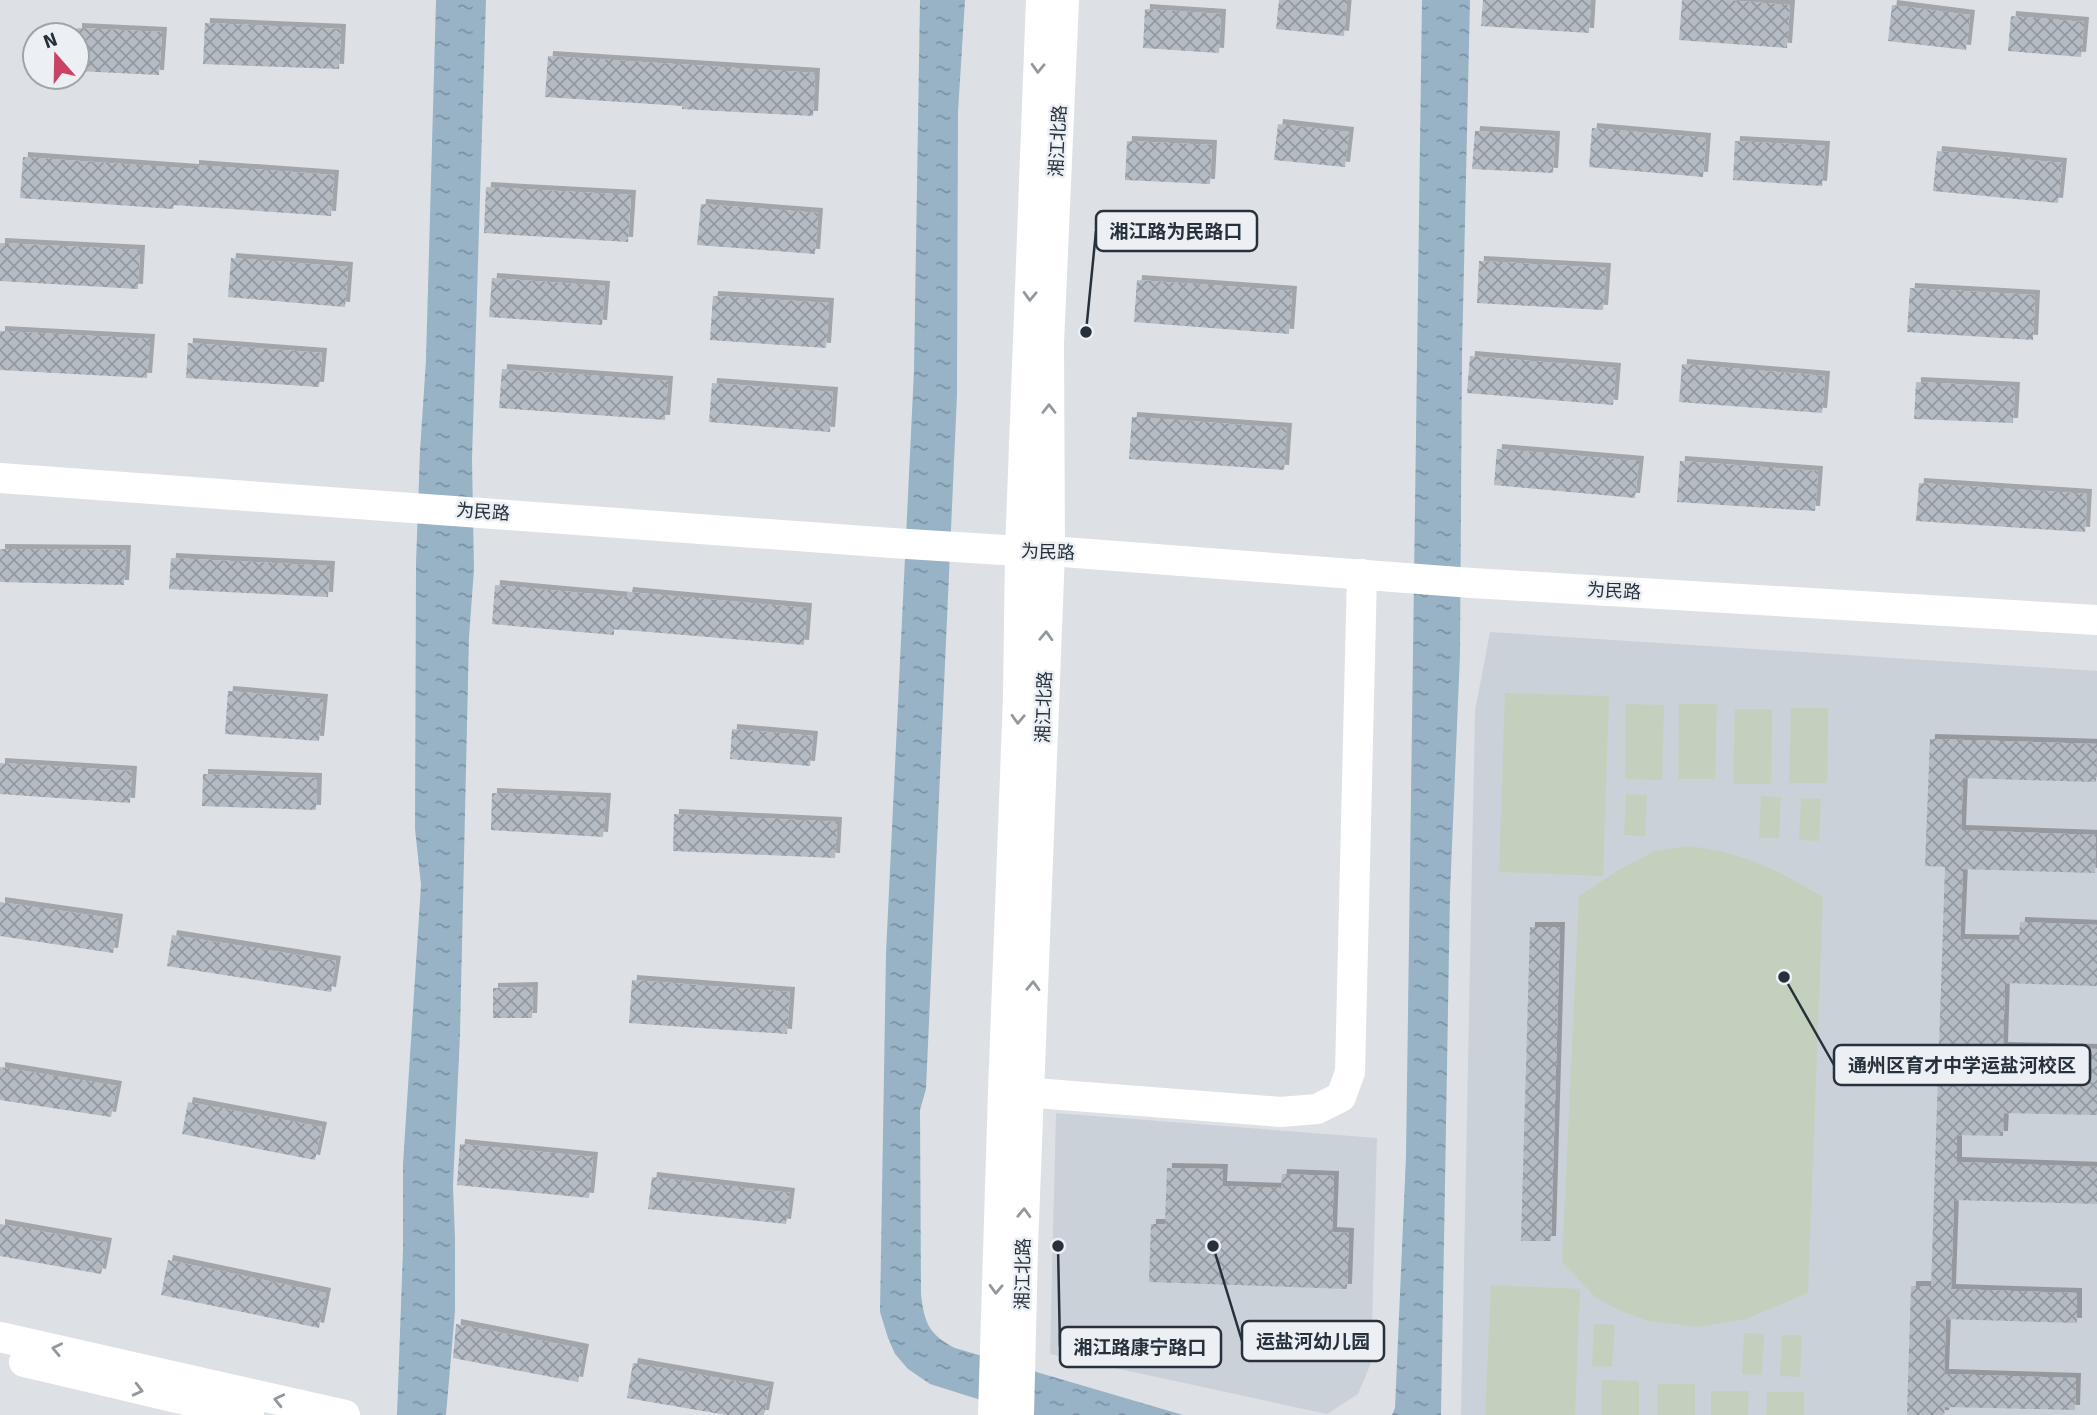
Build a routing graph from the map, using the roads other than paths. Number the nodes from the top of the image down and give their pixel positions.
1 (1041, 0) edge
2 (1064, 0) edge
3 (0, 478) edge
4 (1035, 551) junction
5 (1362, 574) junction
6 (2097, 620) edge
7 (1016, 1092) junction
8 (0, 1337) edge
9 (0, 1356) edge
10 (1002, 1412) edge
11 (249, 1415) edge
12 (345, 1415) edge

1 -> 4 street, 湘江北路
4 -> 2 street, 湘江北路
3 - 4 street, 为民路
4 - 5 street, 为民路
4 - 7 street, 湘江北路
5 - 6 street, 为民路
5 - 7 street
7 - 10 street, 湘江北路
12 -> 8 street
9 -> 11 street

